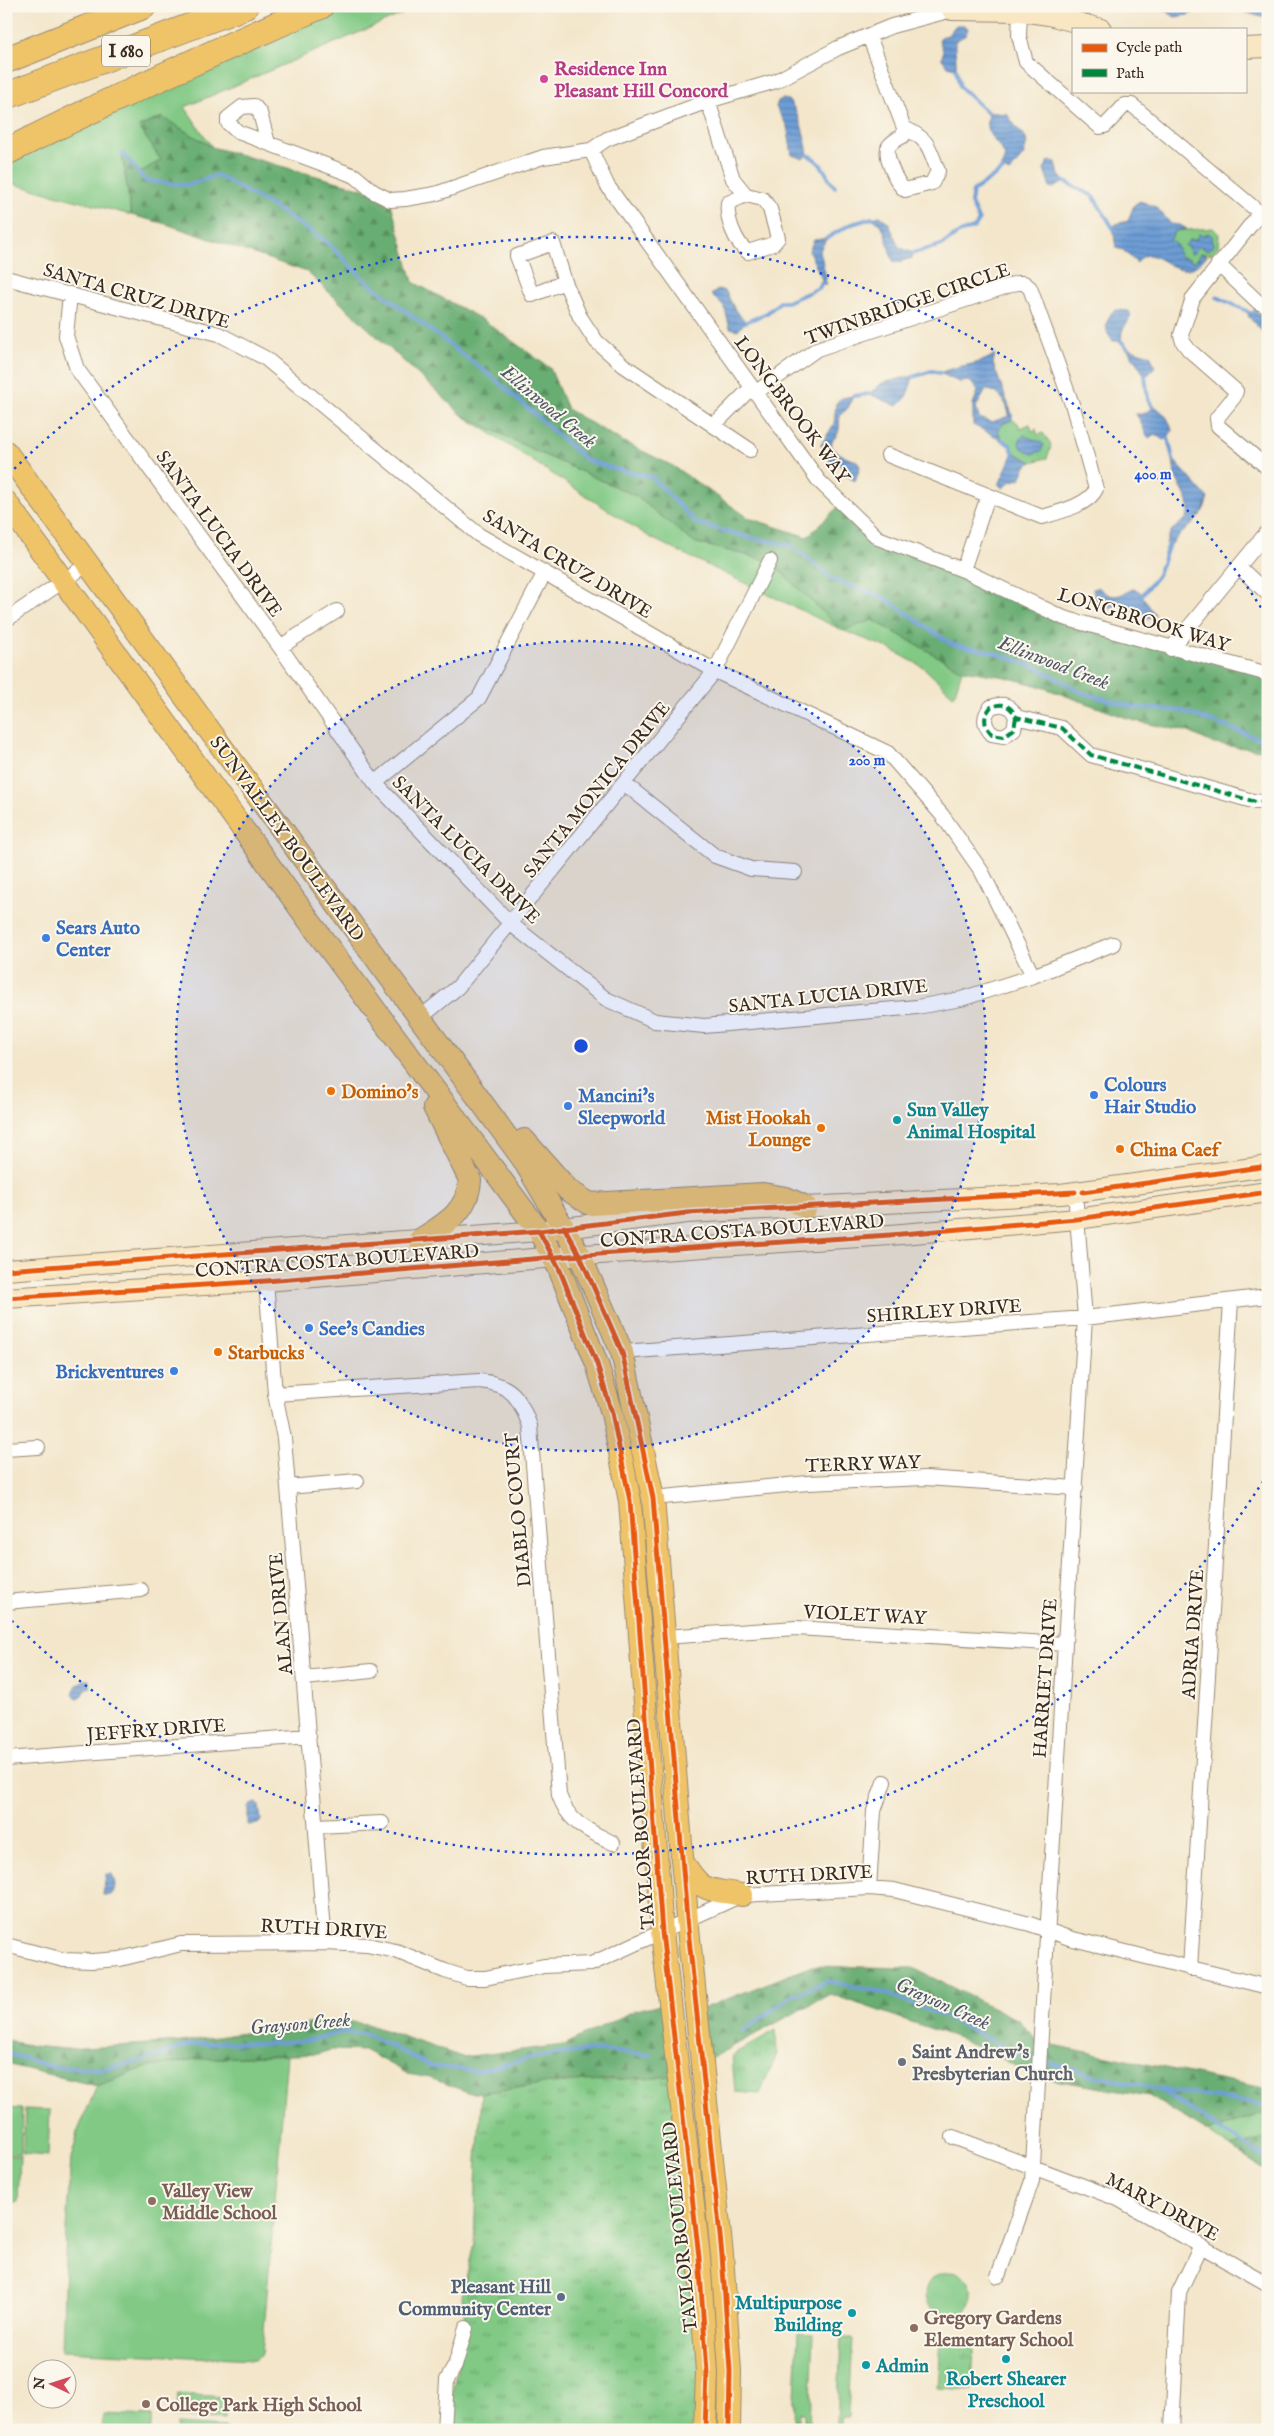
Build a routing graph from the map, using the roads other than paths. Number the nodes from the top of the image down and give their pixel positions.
1 (142, 6) edge
2 (245, 6) edge
3 (320, 6) edge
4 (952, 10) joint
5 (1020, 11) junction
6 (1097, 28) edge
7 (868, 36) junction
8 (1268, 47) edge
9 (1246, 48) edge
10 (6, 60) edge
11 (6, 96) edge
12 (708, 101) junction
13 (904, 128) junction
14 (268, 143) dead end
15 (591, 150) junction
16 (6, 152) edge
17 (746, 195) dead end
18 (1218, 264) junction
19 (6, 278) edge
20 (565, 282) dead end
21 (70, 294) junction
22 (1263, 305) edge
23 (753, 390) junction
24 (713, 426) junction
25 (750, 450) dead end
26 (6, 452) edge
27 (888, 455) dead end
28 (1268, 468) edge
29 (988, 496) junction
30 (6, 502) edge
31 (1267, 535) edge
32 (770, 561) dead end
33 (88, 564) junction
34 (1238, 567) junction
35 (963, 570) junction
36 (544, 574) junction
37 (64, 582) junction
38 (1268, 594) edge
39 (337, 611) dead end
40 (6, 620) edge
41 (280, 646) junction
42 (1170, 648) junction
43 (715, 671) junction
44 (1268, 674) edge
45 (1016, 717) dead end
46 (375, 783) junction
47 (625, 784) junction
48 (1268, 801) edge
49 (795, 872) dead end
50 (511, 924) junction
51 (1113, 944) dead end
52 (331, 949) junction
53 (1033, 976) junction
54 (420, 1018) junction
55 (407, 1052) junction
56 (495, 1122) junction
57 (1268, 1166) edge
58 (1075, 1192) junction
59 (1268, 1192) edge
60 (806, 1207) junction
61 (1077, 1219) junction
62 (564, 1227) junction
63 (539, 1231) junction
64 (420, 1240) junction
65 (346, 1246) junction
66 (580, 1256) junction
67 (553, 1258) junction
68 (6, 1270) edge
69 (266, 1282) junction
70 (1268, 1296) edge
71 (6, 1298) edge
72 (1231, 1301) junction
73 (1085, 1318) junction
74 (622, 1352) junction
75 (275, 1394) junction
76 (38, 1447) dead end
77 (6, 1449) edge
78 (358, 1481) dead end
79 (288, 1487) junction
80 (1076, 1488) junction
81 (653, 1498) junction
82 (141, 1590) dead end
83 (6, 1602) edge
84 (664, 1637) junction
85 (1064, 1644) junction
86 (371, 1671) dead end
87 (305, 1678) junction
88 (309, 1736) junction
89 (6, 1759) edge
90 (884, 1782) dead end
91 (382, 1823) dead end
92 (316, 1826) junction
93 (613, 1843) dead end
94 (682, 1860) junction
95 (869, 1888) junction
96 (742, 1895) junction
97 (686, 1919) junction
98 (1047, 1931) junction
99 (662, 1932) junction
100 (325, 1944) junction
101 (6, 1945) edge
102 (1190, 1969) junction
103 (1268, 1987) edge
104 (953, 2137) dead end
105 (1032, 2166) junction
106 (1201, 2246) junction
107 (998, 2276) dead end
108 (1268, 2284) edge
109 (466, 2328) dead end
110 (444, 2430) edge
111 (705, 2430) edge
112 (729, 2430) edge
113 (1172, 2430) edge

1 - 10 highway, I 680
2 - 11 highway, I 680
3 - 16 highway
4 - 5 main road
4 - 7 street
5 - 6 main road
5 - 18 street
7 - 12 street
7 - 13 street
8 - 9 main road
12 - 15 street
12 - 17 street
13 - 13 street
14 - 15 street
15 - 23 street, LONGBROOK WAY
18 - 22 street
18 - 28 street
19 - 21 street, SANTA CRUZ DRIVE
20 - 24 street
21 - 36 street, SANTA CRUZ DRIVE
21 - 41 street, SANTA LUCIA DRIVE
23 - 24 street
23 - 29 street, TWINBRIDGE CIRCLE
23 - 35 street, LONGBROOK WAY
24 - 25 street
26 - 33 main road, SUNVALLEY BOULEVARD
27 - 29 street
29 - 35 street
30 - 37 main road, SUNVALLEY BOULEVARD
31 - 34 street
32 - 43 street, SANTA MONICA DRIVE
33 - 37 street
33 - 54 main road, SUNVALLEY BOULEVARD
34 - 38 street
34 - 42 street
35 - 42 street, LONGBROOK WAY
36 - 43 street, SANTA CRUZ DRIVE
36 - 46 street
37 - 40 street
37 - 52 main road, SUNVALLEY BOULEVARD
39 - 41 street
41 - 46 street, SANTA LUCIA DRIVE
42 - 44 street, LONGBROOK WAY
43 - 47 street, SANTA MONICA DRIVE
43 - 53 street, SANTA CRUZ DRIVE
45 - 48 street
46 - 50 street, SANTA LUCIA DRIVE
47 - 49 street
47 - 50 street, SANTA MONICA DRIVE
50 - 53 street, SANTA LUCIA DRIVE
50 - 54 street, SANTA MONICA DRIVE
51 - 53 street, SANTA LUCIA DRIVE
52 - 54 main road
52 - 55 main road, SUNVALLEY BOULEVARD
54 - 56 main road, SUNVALLEY BOULEVARD
55 - 63 main road, SUNVALLEY BOULEVARD
55 - 64 main road
56 - 60 main road
56 - 62 main road, SUNVALLEY BOULEVARD
57 - 58 main road, CONTRA COSTA BOULEVARD
58 - 60 main road, CONTRA COSTA BOULEVARD
58 - 61 street, HARRIET DRIVE
59 - 61 main road, CONTRA COSTA BOULEVARD
60 - 62 main road, CONTRA COSTA BOULEVARD
61 - 66 main road, CONTRA COSTA BOULEVARD
61 - 73 street, HARRIET DRIVE
62 - 63 main road, CONTRA COSTA BOULEVARD
62 - 66 main road, TAYLOR BOULEVARD
63 - 64 main road, CONTRA COSTA BOULEVARD
63 - 67 main road, TAYLOR BOULEVARD
64 - 65 main road, CONTRA COSTA BOULEVARD
65 - 68 main road, CONTRA COSTA BOULEVARD
65 - 69 main road
66 - 67 main road, CONTRA COSTA BOULEVARD
66 - 74 main road, TAYLOR BOULEVARD
67 - 69 main road, CONTRA COSTA BOULEVARD
67 - 99 main road, TAYLOR BOULEVARD
69 - 71 main road, CONTRA COSTA BOULEVARD
69 - 75 street, ALAN DRIVE
70 - 72 street, SHIRLEY DRIVE
72 - 73 street, SHIRLEY DRIVE
72 - 102 street, ADRIA DRIVE
73 - 74 street, SHIRLEY DRIVE
73 - 80 street, HARRIET DRIVE
74 - 81 main road, TAYLOR BOULEVARD
75 - 79 street, ALAN DRIVE
75 - 93 street, DIABLO COURT
76 - 77 street
78 - 79 street
79 - 87 street, ALAN DRIVE
80 - 81 street, TERRY WAY
80 - 85 street, HARRIET DRIVE
81 - 84 main road, TAYLOR BOULEVARD
82 - 83 street
84 - 85 street, VIOLET WAY
84 - 94 main road, TAYLOR BOULEVARD
85 - 98 street, HARRIET DRIVE
86 - 87 street
87 - 88 street, ALAN DRIVE
88 - 89 street, JEFFRY DRIVE
88 - 92 street, ALAN DRIVE
90 - 95 street
91 - 92 street
92 - 100 street, ALAN DRIVE
94 - 96 main road
94 - 97 main road, TAYLOR BOULEVARD
95 - 96 street, RUTH DRIVE
95 - 98 street, RUTH DRIVE
96 - 97 street, RUTH DRIVE
97 - 99 street, RUTH DRIVE
97 - 112 main road, TAYLOR BOULEVARD
98 - 102 street, RUTH DRIVE
98 - 105 street, HARRIET DRIVE
99 - 100 street, RUTH DRIVE
99 - 111 main road, TAYLOR BOULEVARD
100 - 101 street, RUTH DRIVE
102 - 103 street, RUTH DRIVE
104 - 105 street, MARY DRIVE
105 - 106 street, MARY DRIVE
105 - 107 street, HARRIET DRIVE
106 - 108 street, MARY DRIVE
106 - 113 street
109 - 110 street

